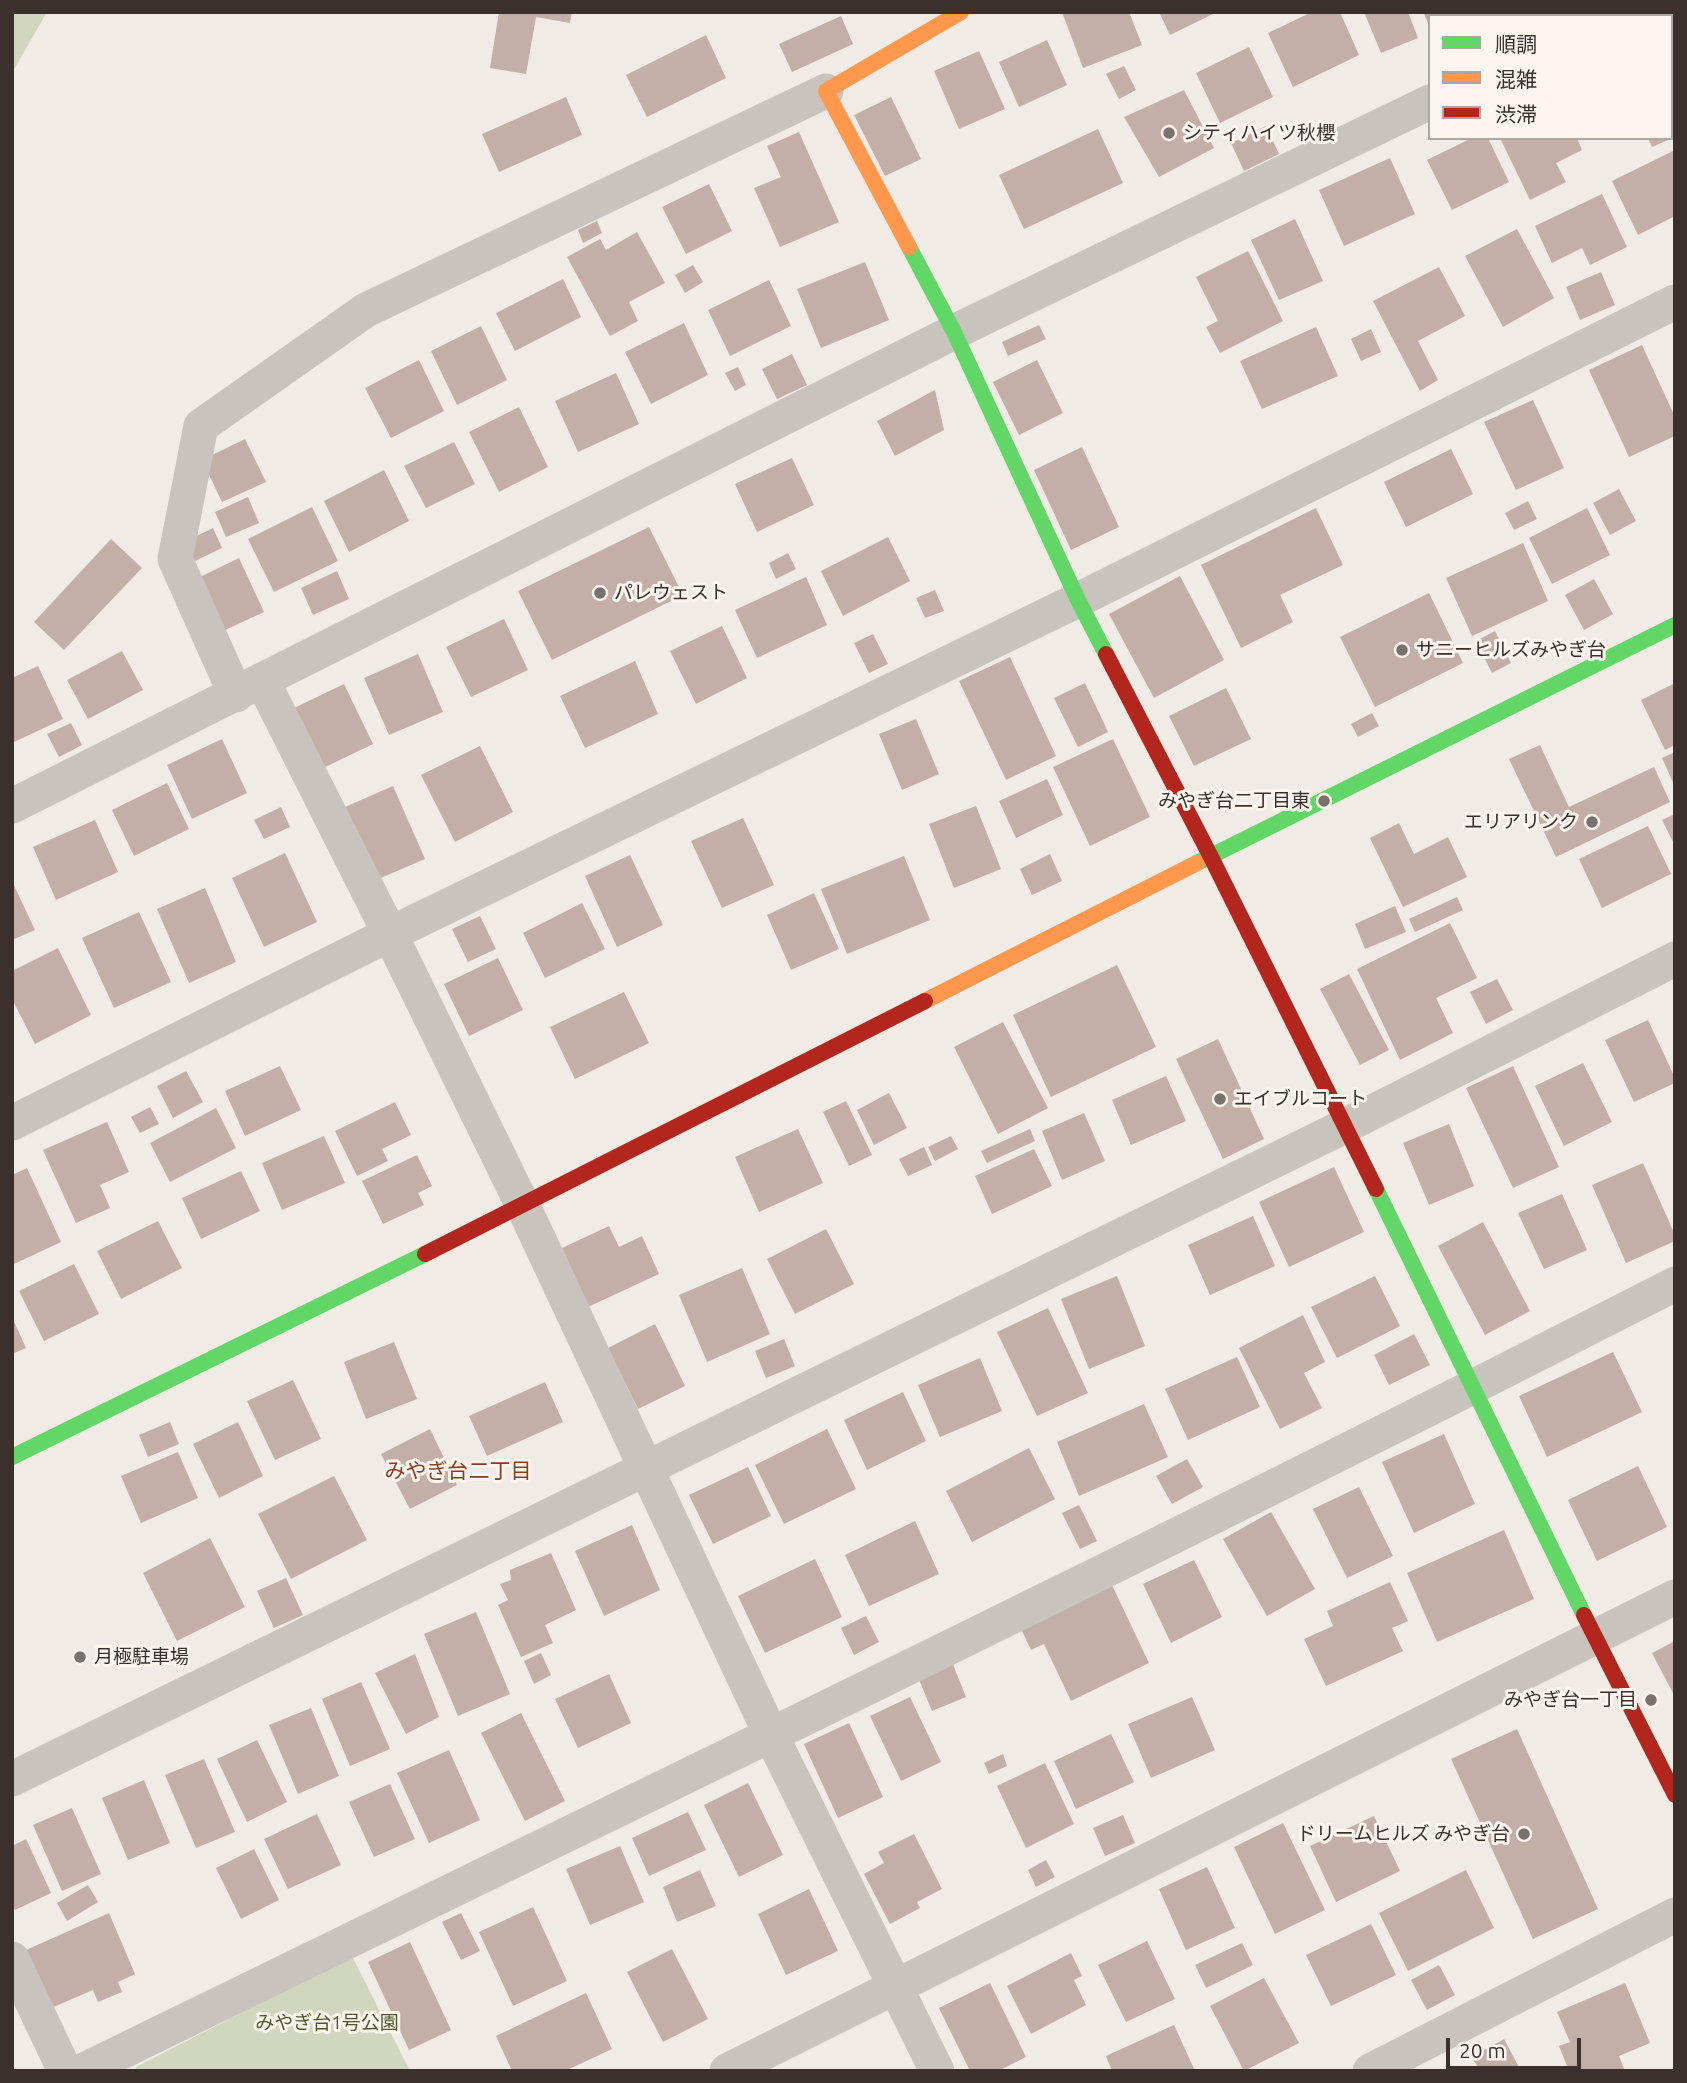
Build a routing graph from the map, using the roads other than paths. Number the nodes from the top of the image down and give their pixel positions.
1 (961, 12) edge
2 (826, 91) junction
3 (1428, 103) edge
4 (1675, 302) edge
5 (954, 332) junction
6 (1078, 600) junction
7 (1675, 625) edge
8 (249, 687) junction
9 (12, 806) edge
10 (1211, 857) junction
11 (390, 934) junction
12 (1675, 959) edge
13 (12, 1123) edge
14 (1345, 1126) junction
15 (523, 1206) junction
16 (1675, 1284) edge
17 (1474, 1387) junction
18 (12, 1457) edge
19 (648, 1469) junction
20 (1675, 1597) edge
21 (1595, 1638) junction
22 (771, 1735) junction
23 (12, 1779) edge
24 (1675, 1794) edge
25 (1675, 1915) edge
26 (12, 1959) edge
27 (895, 1986) junction
28 (65, 2071) edge
29 (82, 2071) edge
30 (727, 2071) edge
31 (937, 2071) edge
32 (1370, 2071) edge

1 - 2 street
2 - 5 street
2 - 8 street
3 - 5 street
4 - 6 street
5 - 6 street
5 - 8 street
6 - 10 street
6 - 11 street
7 - 10 street
8 - 9 street
8 - 11 street
10 - 14 street
10 - 15 street
11 - 13 street
11 - 15 street
12 - 14 street
14 - 17 street
14 - 19 street
15 - 18 street
15 - 19 street
16 - 17 street
17 - 21 street
17 - 22 street
19 - 22 street
19 - 23 street
20 - 21 street
21 - 24 street
21 - 27 street
22 - 27 street
22 - 29 street
25 - 32 street
26 - 28 street
27 - 30 street
27 - 31 street

